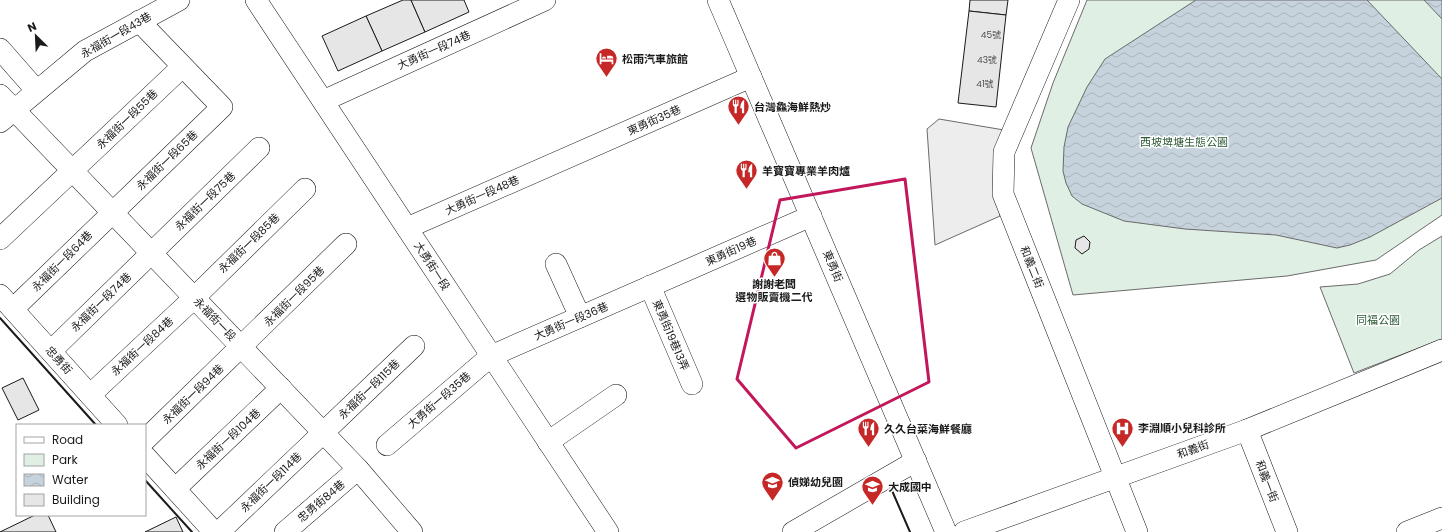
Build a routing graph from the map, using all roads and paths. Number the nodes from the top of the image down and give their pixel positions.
1 (179, 0) edge
2 (256, 0) edge
3 (546, 0) edge
4 (718, 0) edge
5 (1069, 0) edge
6 (139, 21) junction
7 (0, 49) edge
8 (182, 66) junction
9 (751, 77) junction
10 (36, 90) junction
11 (0, 95) edge
12 (323, 101) junction
13 (7, 116) edge
14 (259, 148) dead end
15 (556, 162) joint
16 (72, 171) junction
17 (305, 189) dead end
18 (112, 212) junction
19 (811, 216) junction
20 (407, 228) junction
21 (0, 239) edge
22 (346, 244) dead end
23 (151, 253) junction
24 (556, 264) dead end
25 (650, 286) junction
26 (194, 298) junction
27 (6, 302) edge
28 (580, 317) junction
29 (414, 346) dead end
30 (241, 347) junction
31 (1442, 350) edge
32 (51, 351) junction
33 (491, 356) junction
34 (692, 384) dead end
35 (281, 388) junction
36 (90, 395) junction
37 (616, 395) dead end
38 (116, 424) edge
39 (1247, 430) junction
40 (323, 433) junction
41 (146, 439) edge
42 (548, 442) junction
43 (387, 445) dead end
44 (146, 457) edge
45 (916, 461) junction
46 (358, 469) junction
47 (1116, 477) junction
48 (175, 489) junction
49 (1442, 518) edge
50 (214, 532) edge
51 (219, 532) edge
52 (285, 532) edge
53 (412, 532) edge
54 (608, 532) edge
55 (793, 532) edge
56 (946, 532) edge
57 (964, 532) edge
58 (1137, 532) edge
59 (1287, 532) edge
60 (1407, 532) edge

1 - 6 street, 永福街一段43巷
2 - 12 street, 大勇街一段
3 - 12 street, 大勇街一段74巷
4 - 9 street, 東勇街
5 - 47 street, 和義二街
6 - 8 street
6 - 10 street, 永福街一段43巷
7 - 10 street
8 - 16 street, 永福街一段55巷
8 - 18 street, 永福街一段65巷
9 - 15 street, 東勇街35巷
9 - 19 street, 東勇街
10 - 13 street, 永福街一段43巷
11 - 13 street, 永福街一段
12 - 20 street, 大勇街一段
13 - 16 street, 永福街一段
14 - 23 street, 永福街一段75巷
15 - 20 street, 大勇街一段48巷
16 - 18 street, 永福街一段
16 - 21 street, 永福街一段55巷
17 - 26 street, 永福街一段85巷
18 - 23 street, 永福街一段
18 - 27 street, 永福街一段64巷
19 - 25 street, 東勇街19巷
19 - 45 street, 東勇街
20 - 33 street, 大勇街一段
22 - 30 street, 永福街一段95巷
23 - 26 street, 永福街一段
23 - 32 street, 永福街一段74巷
24 - 28 street
25 - 28 street, 大勇街一段36巷
25 - 34 street, 東勇街19巷13弄
26 - 30 street, 永福街一段
26 - 36 street, 永福街一段84巷
27 - 32 street, 忠勇街
28 - 33 street, 大勇街一段36巷
29 - 40 street, 永福街一段115巷
30 - 35 street, 永福街一段
30 - 41 street, 永福街一段94巷
31 - 39 street, 和義街
32 - 36 street, 忠勇街
33 - 42 street, 大勇街一段
33 - 43 street, 大勇街一段35巷
35 - 40 street, 永福街一段
35 - 48 street, 永福街一段104巷
36 - 38 street, 忠勇街
37 - 42 street
39 - 47 street, 和義街
39 - 59 street, 和義一街
40 - 46 street, 永福街一段
40 - 51 street, 永福街一段114巷
42 - 54 street, 大勇街一段
44 - 48 street
45 - 55 street
45 - 56 street, 東勇街
46 - 52 street, 忠勇街84巷
46 - 53 street, 永福街一段
47 - 57 street, 和義街
47 - 58 street, 和義二街
48 - 50 street
49 - 60 street

